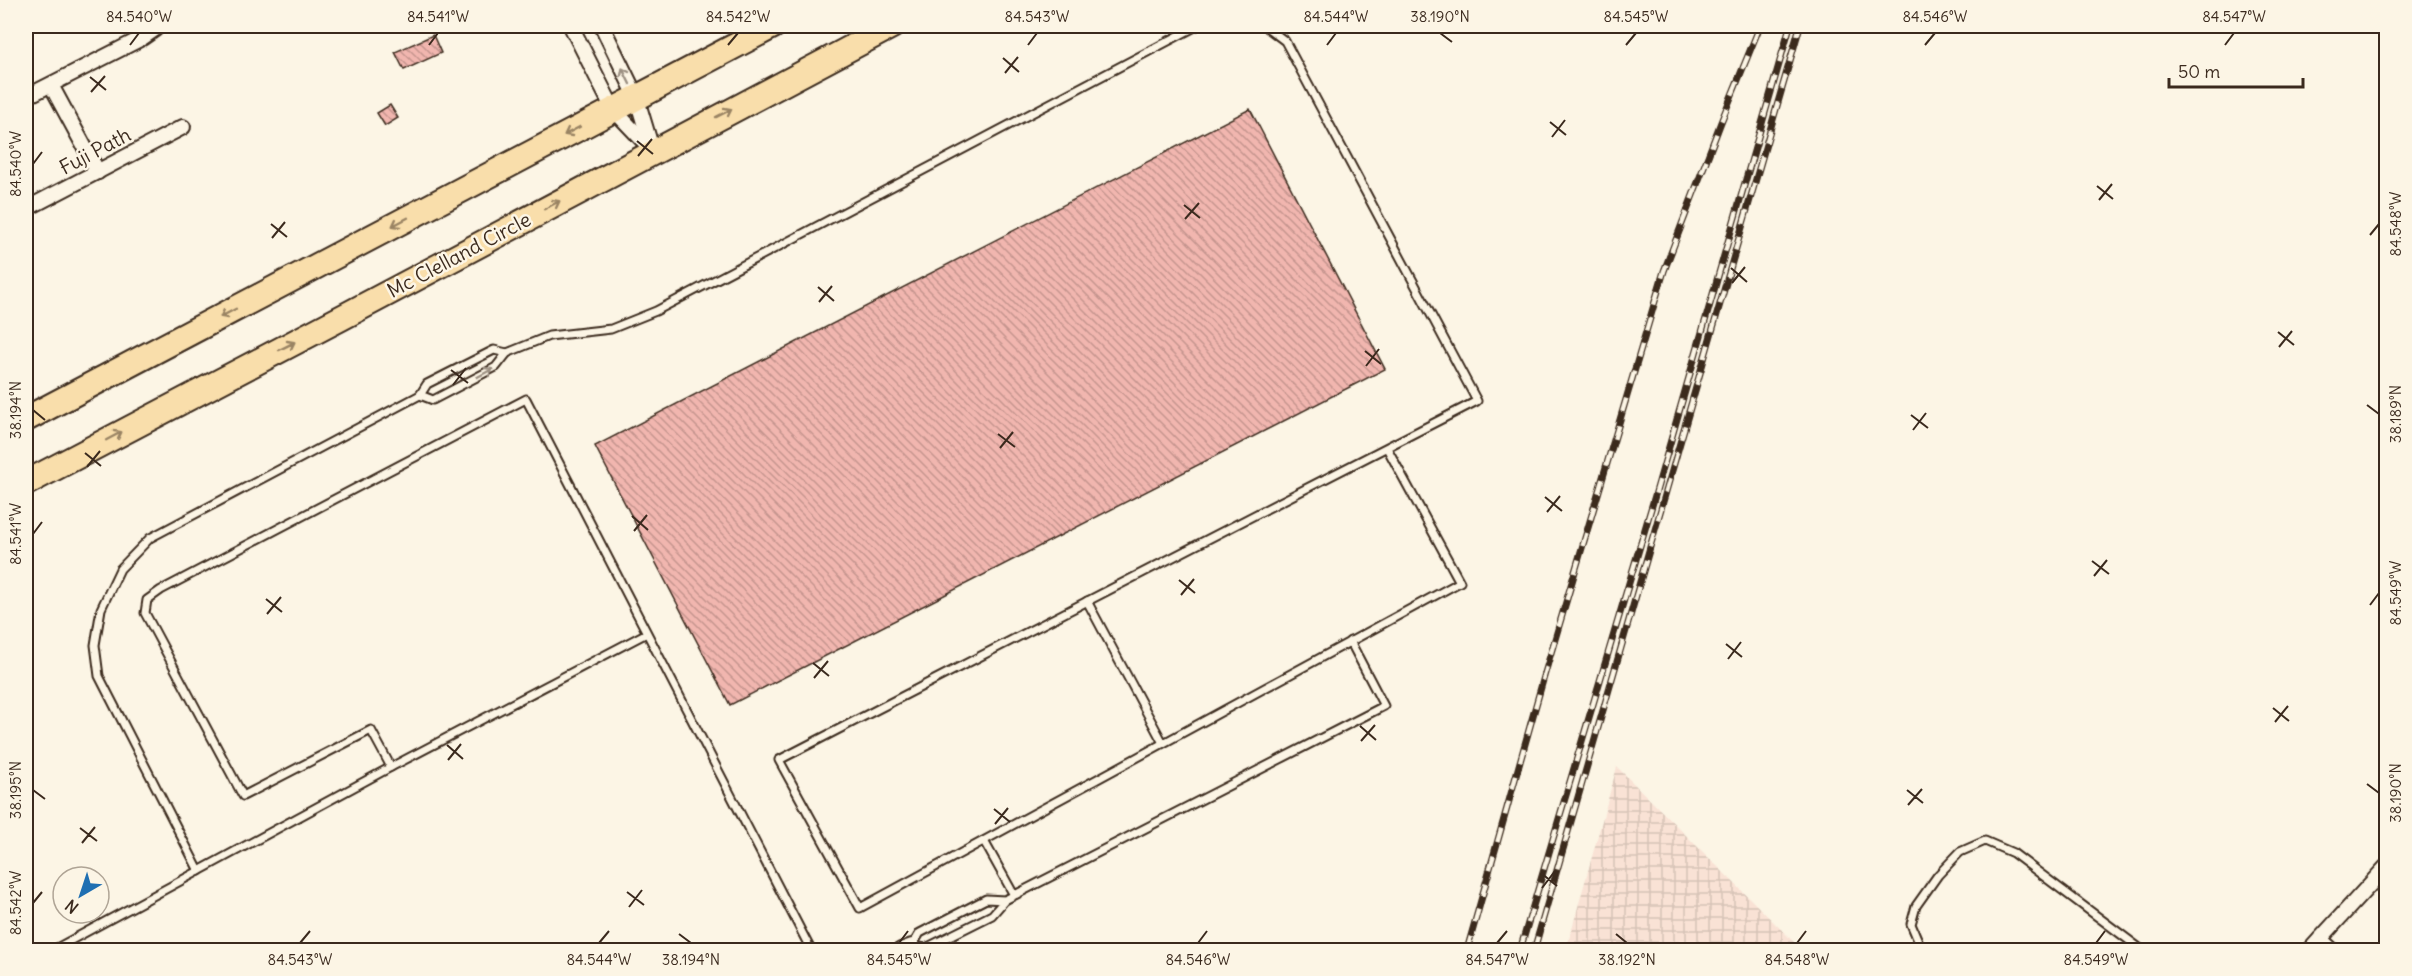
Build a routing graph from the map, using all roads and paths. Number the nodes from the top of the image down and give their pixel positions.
1 (571, 26) edge
2 (602, 26) edge
3 (773, 26) edge
4 (892, 26) edge
5 (1197, 26) edge
6 (1265, 26) edge
7 (155, 27) edge
8 (51, 85) junction
9 (636, 96) junction
10 (26, 97) edge
11 (613, 109) junction
12 (183, 127) dead end
13 (653, 151) junction
14 (98, 172) junction
15 (26, 209) edge
16 (507, 353) junction
17 (420, 395) junction
18 (26, 419) edge
19 (1387, 447) junction
20 (26, 483) edge
21 (1087, 602) junction
22 (647, 633) junction
23 (1350, 641) junction
24 (1163, 744) junction
25 (391, 767) junction
26 (984, 841) junction
27 (2386, 867) edge
28 (199, 871) junction
29 (1014, 895) junction
30 (1005, 900) junction
31 (2320, 939) junction
32 (906, 948) edge
33 (53, 951) edge
34 (811, 951) edge
35 (1922, 951) edge
36 (2142, 951) edge
37 (2310, 951) edge
38 (2332, 951) edge

1 - 11 street
9 -> 2 street
3 - 9 highway
13 -> 4 highway, Mc Clelland Circle
5 - 16 lane
6 - 19 lane
7 - 8 street
8 - 10 street
8 - 14 street
9 - 11 highway
9 - 13 street
11 - 13 street
11 -> 18 highway
12 - 14 street, Fuji Path
20 -> 13 highway, Mc Clelland Circle
14 - 15 street, Fuji Path
16 - 17 lane
17 -> 16 lane
17 - 28 lane
19 - 21 lane
19 - 23 lane
21 - 24 lane
21 - 26 lane
22 - 25 lane
22 - 25 lane
22 - 34 lane
23 - 24 lane
23 - 29 lane
24 - 26 lane
25 - 28 lane
26 - 29 lane
27 - 31 street
28 - 33 lane
29 - 30 lane
30 - 32 lane
30 - 32 lane
31 - 37 street
31 - 38 street
35 - 36 lane

